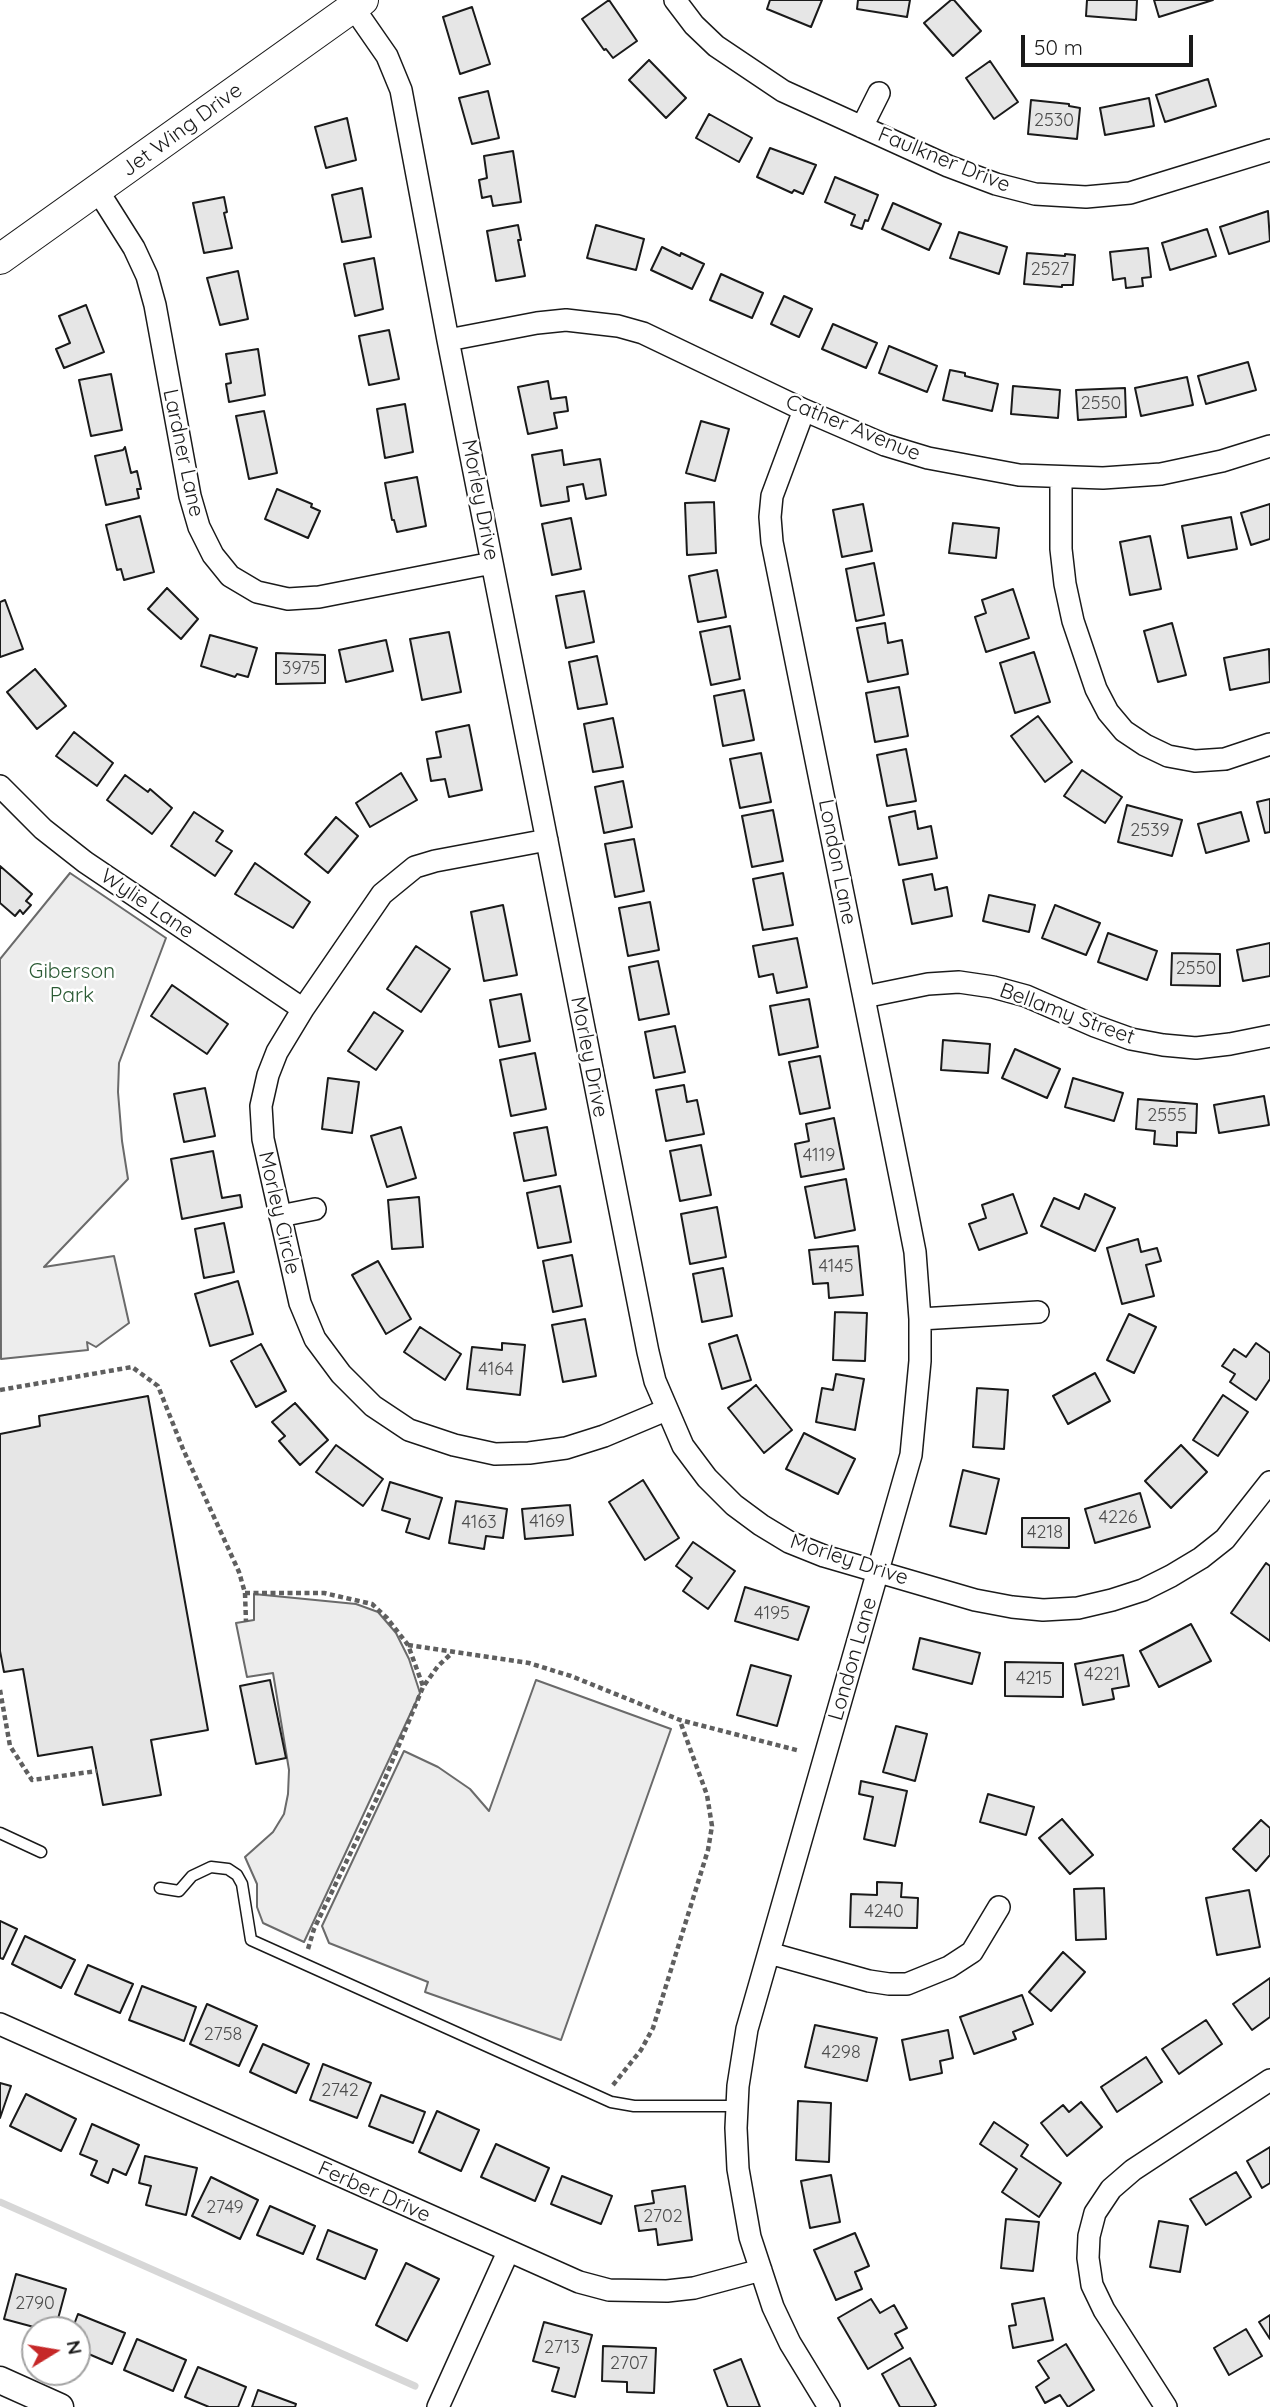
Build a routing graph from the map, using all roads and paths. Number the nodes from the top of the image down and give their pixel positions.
1 (675, 0) edge
2 (358, 3) edge
3 (879, 93) dead end
4 (862, 127) junction
5 (1270, 150) edge
6 (98, 191) junction
7 (0, 260) edge
8 (448, 340) junction
9 (804, 410) junction
10 (1270, 446) edge
11 (1061, 477) junction
12 (492, 563) junction
13 (1270, 744) edge
14 (0, 786) edge
15 (547, 840) junction
16 (864, 997) junction
17 (303, 1009) junction
18 (1270, 1036) edge
19 (314, 1209) dead end
20 (280, 1216) junction
21 (1038, 1312) dead end
22 (919, 1319) junction
23 (0, 1390) edge
24 (666, 1410) junction
25 (1267, 1493) edge
26 (879, 1571) junction
27 (245, 1593) junction
28 (246, 1622) dead end
29 (408, 1646) junction
30 (452, 1653) junction
31 (423, 1687) junction
32 (0, 1690) edge
33 (680, 1720) junction
34 (10, 1746) junction
35 (0, 1748) edge
36 (800, 1751) dead end
37 (97, 1771) dead end
38 (0, 1833) edge
39 (41, 1852) dead end
40 (160, 1888) dead end
41 (999, 1907) dead end
42 (296, 1944) dead end
43 (308, 1950) junction
44 (769, 1953) junction
45 (320, 1955) dead end
46 (0, 2024) edge
47 (601, 2080) dead end
48 (1270, 2080) edge
49 (614, 2085) junction
50 (622, 2089) dead end
51 (737, 2105) junction
52 (508, 2252) junction
53 (761, 2270) junction
54 (0, 2380) edge
55 (60, 2407) edge
56 (438, 2407) edge
57 (829, 2407) edge
58 (1166, 2407) edge

1 - 4 street, Faulkner Drive
2 - 6 main road, Jet Wing Drive
2 - 8 street, Morley Drive
3 - 4 street, Faulkner Drive
4 - 5 street, Faulkner Drive
6 - 7 main road, Jet Wing Drive
6 - 12 street, Lardner Lane
8 - 9 street, Cather Avenue
8 - 12 street, Morley Drive
9 - 11 street, Cather Avenue
9 - 16 street, London Lane
10 - 11 street, Cather Avenue
11 - 13 street
12 - 15 street, Morley Drive
14 - 17 street, Wylie Lane
15 - 17 street, Morley Circle
15 - 24 street, Morley Drive
16 - 18 street, Bellamy Street
16 - 22 street, London Lane
17 - 20 street, Morley Circle
19 - 20 street
20 - 24 street, Morley Circle
21 - 22 street
22 - 26 street, London Lane
23 - 27 path
24 - 26 street, Morley Drive
25 - 26 street, Morley Drive
26 - 44 street, London Lane
27 - 28 path
27 - 29 path
29 - 30 path
29 - 31 path
30 - 31 path
30 - 33 path
31 - 43 path
32 - 34 path
33 - 36 path
33 - 49 path
34 - 35 path
34 - 37 path
38 - 39 lane
40 - 51 lane
41 - 44 street
42 - 43 path
43 - 45 path
44 - 51 street, London Lane
46 - 52 street, Ferber Drive
47 - 49 path
48 - 58 street
49 - 50 path
51 - 53 street, London Lane
52 - 53 street, Ferber Drive
52 - 56 street
53 - 57 street, London Lane
54 - 55 street

